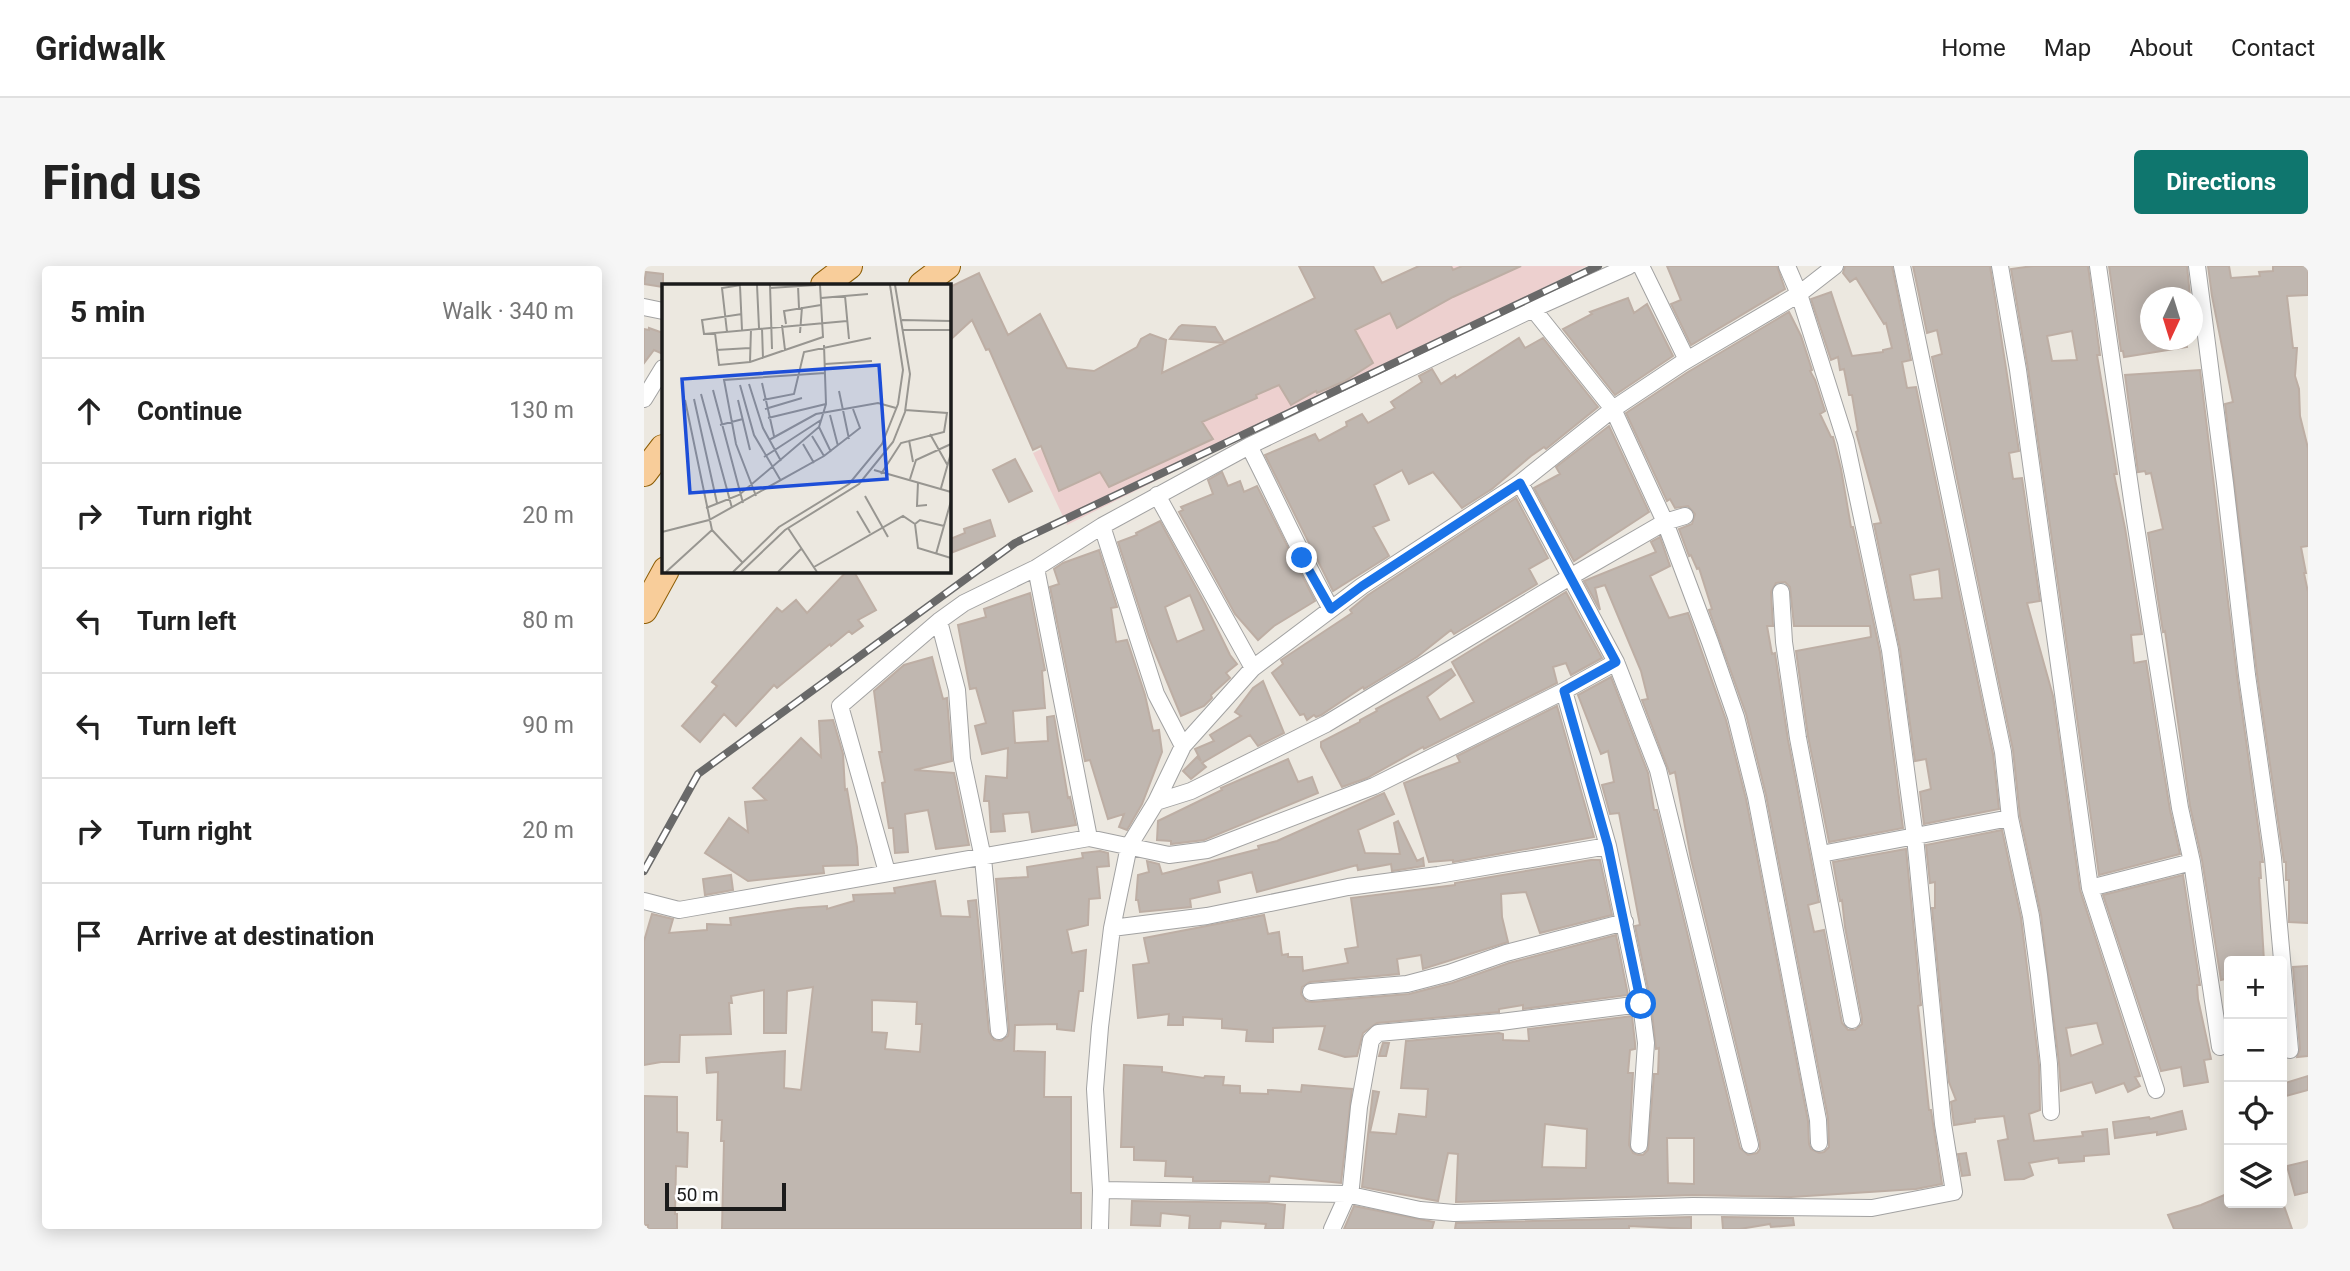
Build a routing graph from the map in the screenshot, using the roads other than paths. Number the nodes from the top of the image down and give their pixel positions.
1 (849, 266) edge
2 (947, 266) edge
3 (1629, 266) edge
4 (1641, 266) edge
5 (1787, 266) edge
6 (1835, 266) edge
7 (1902, 266) edge
8 (2000, 266) edge
9 (2098, 266) edge
10 (2197, 266) edge
11 (825, 284) edge
12 (923, 284) edge
13 (1799, 294) junction
14 (644, 307) edge
15 (1532, 309) junction
16 (662, 311) edge
17 (1687, 360) junction
18 (662, 370) edge
19 (644, 399) edge
20 (1613, 409) junction
21 (1249, 446) junction
22 (662, 449) edge
23 (644, 473) edge
24 (1520, 483) junction
25 (1157, 495) junction
26 (1685, 516) dead end
27 (1665, 522) junction
28 (1102, 526) junction
29 (1036, 568) junction
30 (665, 572) edge
31 (1570, 577) junction
32 (1781, 592) dead end
33 (1331, 609) junction
34 (644, 610) edge
35 (939, 621) junction
36 (1616, 662) junction
37 (1253, 668) junction
38 (1564, 691) junction
39 (1183, 746) junction
40 (1156, 802) junction
41 (2010, 818) junction
42 (1915, 837) junction
43 (1089, 838) junction
44 (1129, 846) junction
45 (1608, 846) junction
46 (1821, 854) junction
47 (983, 858) junction
48 (2192, 862) junction
49 (887, 872) junction
50 (2090, 888) junction
51 (644, 901) edge
52 (1625, 922) junction
53 (1112, 928) junction
54 (1311, 992) dead end
55 (1641, 1004) junction
56 (1852, 1020) dead end
57 (999, 1031) dead end
58 (2220, 1047) dead end
59 (2290, 1050) dead end
60 (2156, 1090) dead end
61 (2051, 1112) dead end
62 (1819, 1143) dead end
63 (1639, 1145) dead end
64 (1750, 1145) dead end
65 (1101, 1190) junction
66 (1346, 1194) junction
67 (1100, 1229) edge
68 (1332, 1229) edge

1 - 11 main road
2 - 12 main road
3 - 15 street
4 - 17 street
5 - 13 street
6 - 13 street
7 - 41 street
8 - 50 street
9 - 48 street
10 - 59 street
13 - 17 street
13 - 42 street
14 - 16 street
15 - 20 street
15 - 21 street
17 - 20 street
18 - 19 street
20 - 24 street
20 - 27 street
21 - 25 street
21 - 33 street
22 - 23 main road
24 - 31 street
24 - 33 street
25 - 28 street
25 - 37 street
26 - 27 street
27 - 31 street
27 - 62 street
28 - 29 street
28 - 39 street
29 - 35 street
29 - 43 street
30 - 34 main road
31 - 36 street
31 - 40 street
32 - 46 street
33 - 37 street
35 - 47 street
35 - 49 street
36 - 38 street
36 - 64 street
37 - 39 street
38 - 44 street
38 - 45 street
39 - 40 street
40 - 44 street
41 - 42 street
41 - 61 street
42 - 46 street
42 - 66 street
43 - 44 street
43 - 47 street
44 - 53 street
45 - 52 street
45 - 53 street
46 - 56 street
47 - 49 street
47 - 57 street
48 - 50 street
48 - 58 street
49 - 51 street
50 - 60 street
52 - 54 street
52 - 55 street
53 - 65 street
55 - 63 street
55 - 66 street
65 - 66 street
65 - 67 street
66 - 68 street

